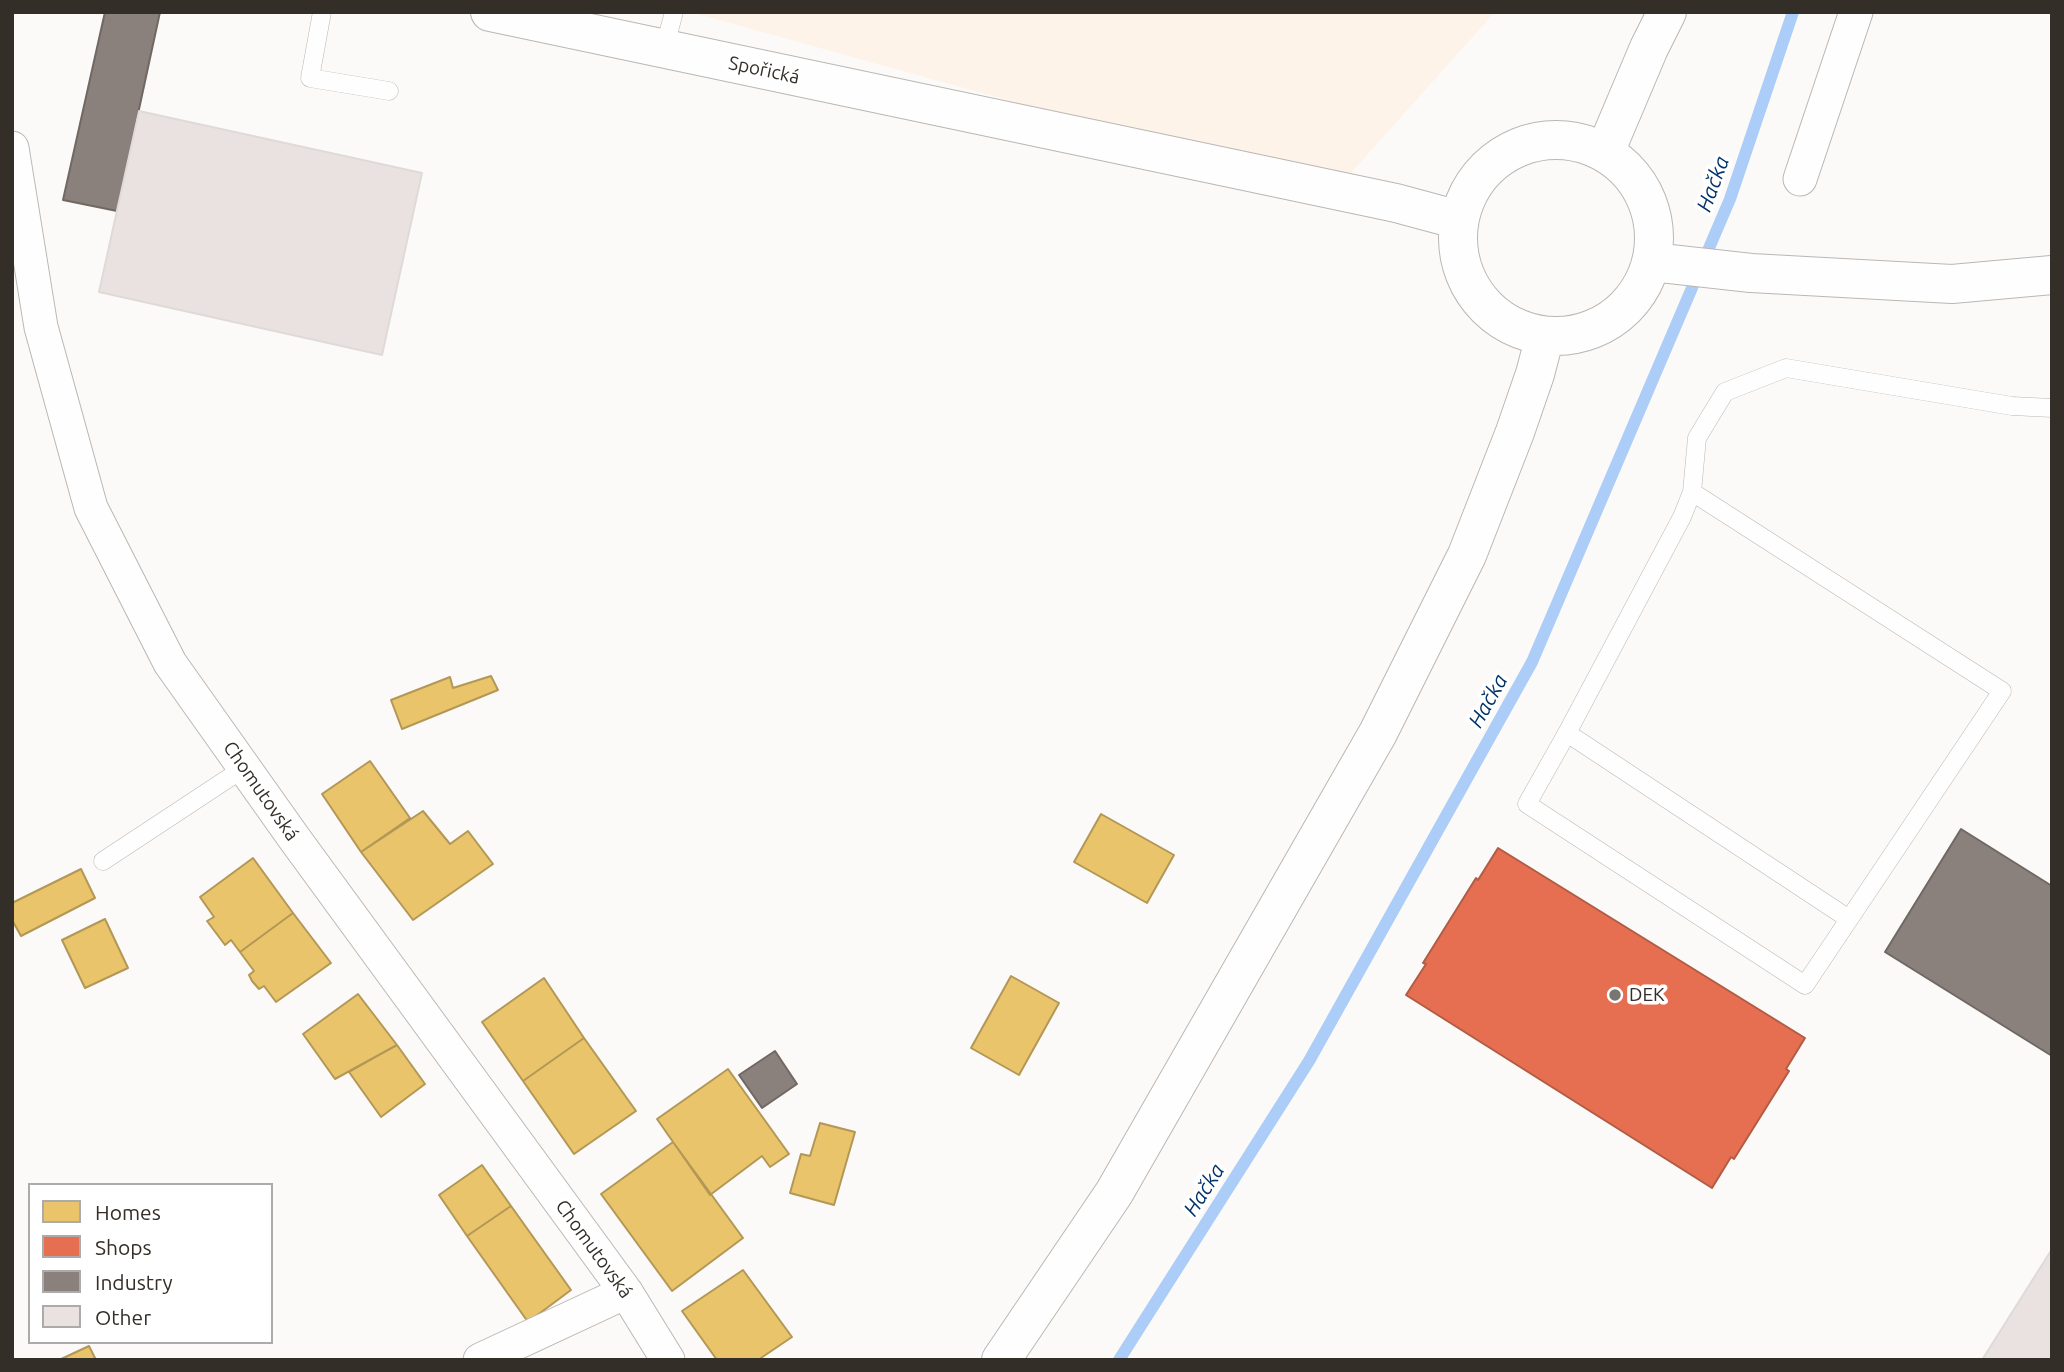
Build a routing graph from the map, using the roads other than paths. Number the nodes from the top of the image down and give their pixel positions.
1 (322, 12) edge
2 (490, 12) edge
3 (674, 12) edge
4 (1667, 12) edge
5 (1856, 12) edge
6 (664, 48) junction
7 (389, 91) dead end
8 (12, 148) edge
9 (1605, 152) junction
10 (1800, 179) dead end
11 (1459, 220) junction
12 (1657, 263) junction
13 (2052, 275) edge
14 (1545, 336) junction
15 (2052, 408) edge
16 (1692, 492) junction
17 (1567, 733) junction
18 (244, 768) junction
19 (103, 861) dead end
20 (1849, 919) junction
21 (626, 1292) junction
22 (480, 1360) edge
23 (668, 1360) edge
24 (1001, 1360) edge

1 - 7 lane
2 - 6 street, Spořická
3 - 6 lane
4 - 9 street
5 - 10 street
6 - 11 street, Spořická
8 - 18 street, Chomutovská
9 - 11 street
9 - 12 street
11 - 14 street
12 - 13 street
12 - 14 street
14 - 24 street
15 - 16 lane
16 - 17 lane
16 - 20 lane
17 - 20 lane
17 - 20 lane
18 - 19 lane
18 - 21 street, Chomutovská
21 - 22 street
21 - 23 street, Chomutovská

